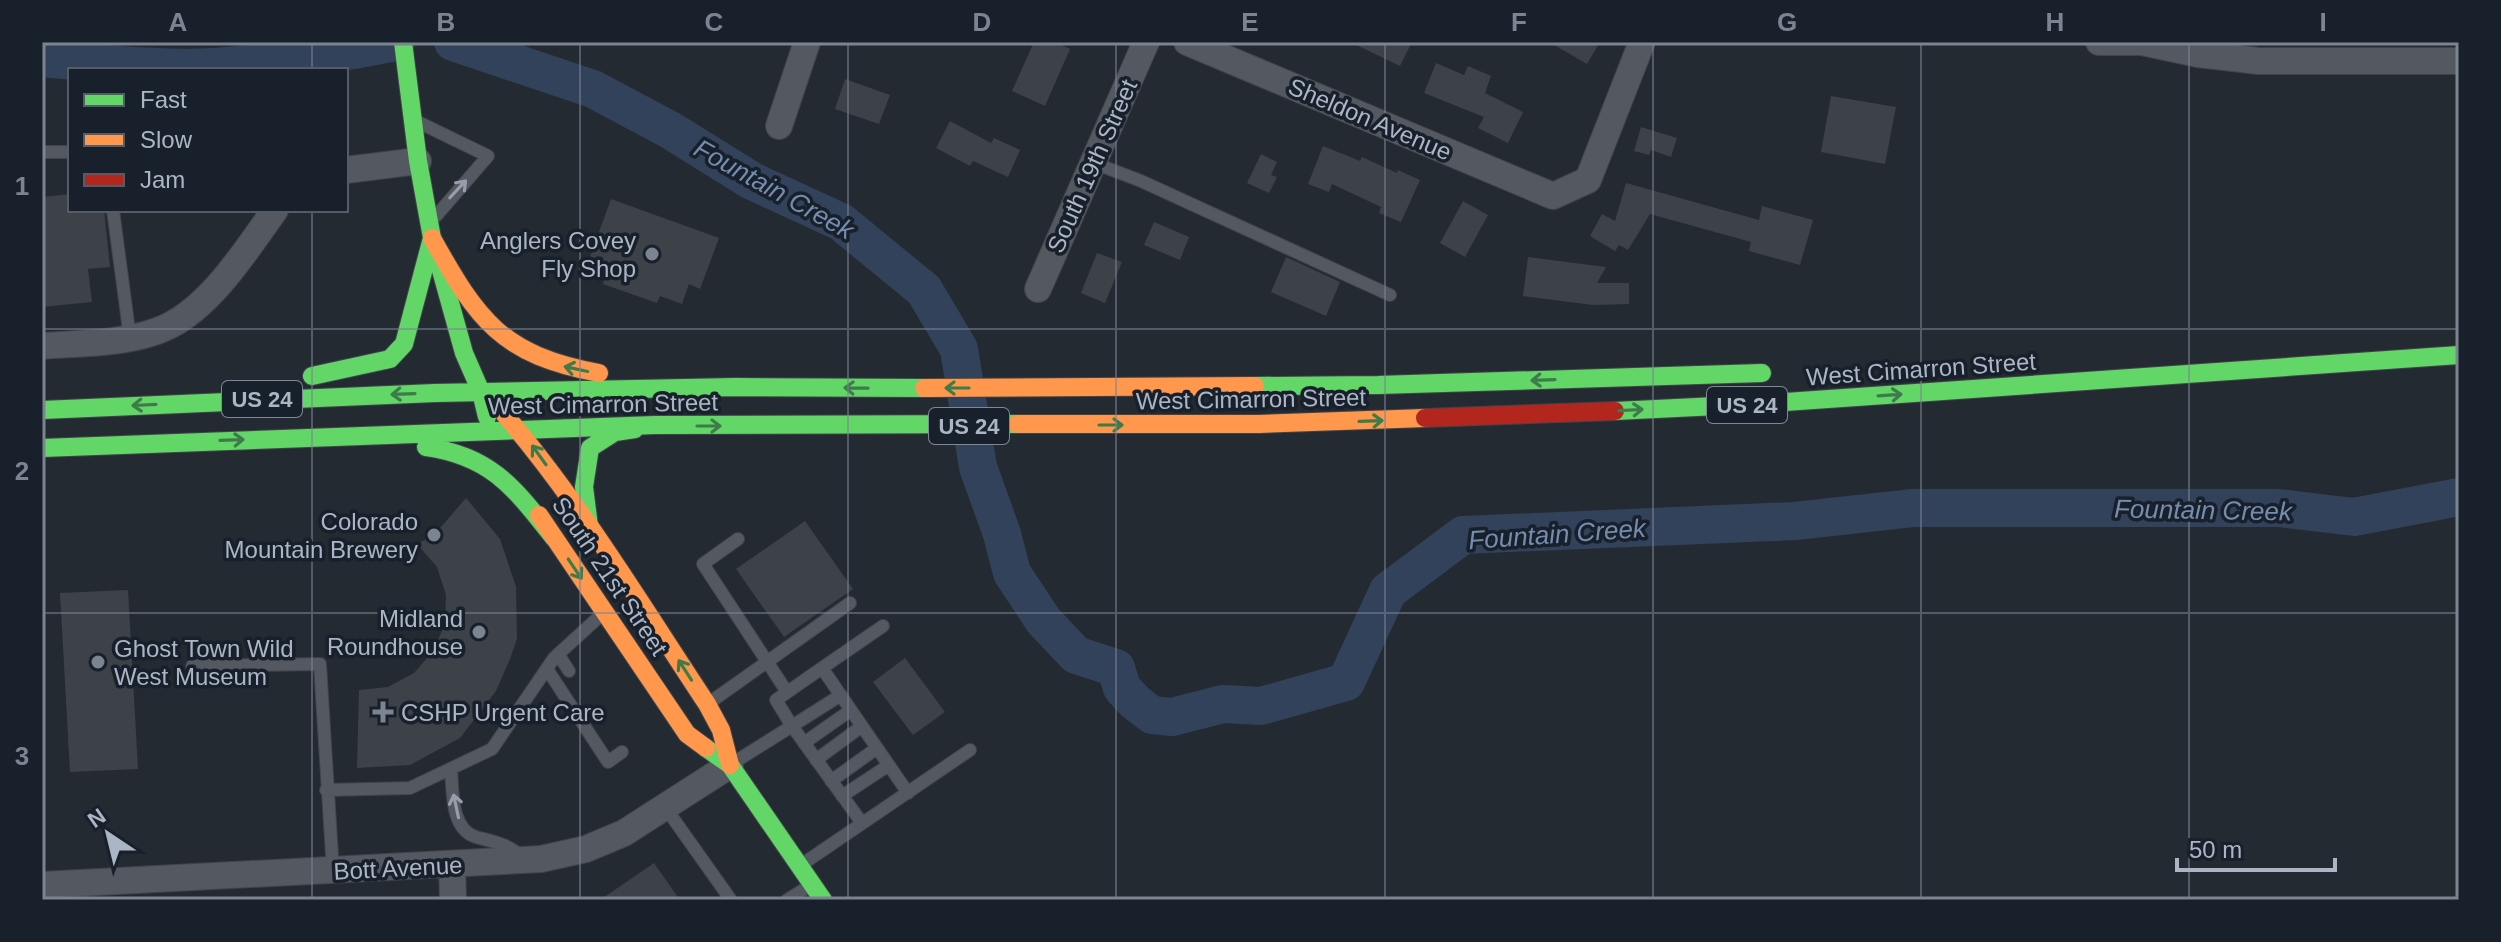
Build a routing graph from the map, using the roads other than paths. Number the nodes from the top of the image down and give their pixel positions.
1 (403, 42) edge
2 (807, 42) edge
3 (1146, 42) edge
4 (1187, 42) edge
5 (1642, 42) edge
6 (2099, 42) edge
7 (2141, 42) edge
8 (2459, 61) edge
9 (412, 120) junction
10 (779, 126) dead end
11 (42, 152) edge
12 (68, 152) edge
13 (418, 161) junction
14 (1094, 163) junction
15 (348, 170) edge
16 (113, 212) edge
17 (274, 212) edge
18 (431, 231) junction
19 (1038, 289) dead end
20 (1390, 295) dead end
21 (130, 338) junction
22 (42, 346) edge
23 (2459, 355) edge
24 (1777, 372) dead end
25 (709, 387) junction
26 (481, 392) junction
27 (203, 402) junction
28 (42, 410) edge
29 (655, 425) junction
30 (519, 429) junction
31 (490, 431) junction
32 (272, 438) junction
33 (42, 448) edge
34 (589, 526) junction
35 (554, 538) junction
36 (738, 539) dead end
37 (850, 603) dead end
38 (604, 612) junction
39 (883, 626) dead end
40 (558, 654) junction
41 (768, 661) junction
42 (192, 666) dead end
43 (822, 668) junction
44 (547, 669) junction
45 (569, 671) dead end
46 (787, 692) junction
47 (841, 695) junction
48 (707, 704) junction
49 (851, 710) junction
50 (792, 726) junction
51 (862, 726) junction
52 (804, 743) junction
53 (877, 748) junction
54 (970, 750) dead end
55 (622, 752) dead end
56 (816, 760) junction
57 (730, 765) junction
58 (889, 765) junction
59 (451, 769) junction
60 (831, 781) junction
61 (326, 790) junction
62 (908, 793) junction
63 (842, 796) junction
64 (665, 807) junction
65 (862, 823) junction
66 (525, 860) junction
67 (452, 864) junction
68 (799, 866) junction
69 (333, 872) junction
70 (42, 885) edge
71 (817, 892) edge
72 (453, 900) edge
73 (731, 900) edge
74 (787, 900) edge

1 - 9 main road, South 21st Street
2 - 10 street
3 - 14 street, South 19th Street
4 - 5 street, Sheldon Avenue
6 - 7 street
7 - 8 street
9 - 13 main road, South 21st Street
18 -> 9 lane
11 - 12 lane
13 - 15 street
13 - 18 main road, South 21st Street
14 - 19 street, South 19th Street
14 - 20 lane
16 - 21 lane
17 - 21 street
25 -> 18 main road
18 - 26 main road, South 21st Street
18 - 27 main road
21 - 22 street
29 -> 23 main road, West Cimarron Street / US 24
24 -> 25 main road, West Cimarron Street / US 24
25 - 26 main road, West Cimarron Street / US 24
26 -> 27 main road, West Cimarron Street / US 24
26 - 30 main road, South 21st Street
26 - 31 main road, South 21st Street
27 -> 28 main road, West Cimarron Street / US 24
29 - 30 main road, West Cimarron Street / US 24
29 - 34 main road
30 - 31 main road, West Cimarron Street / US 24
34 -> 30 main road, South 21st Street
31 - 32 main road, West Cimarron Street / US 24
31 - 35 main road, South 21st Street
33 -> 32 main road, West Cimarron Street / US 24
32 - 35 main road
48 -> 34 main road, South 21st Street
35 -> 38 main road, South 21st Street
36 - 41 lane
37 - 41 lane
38 - 40 lane
38 - 57 main road, South 21st Street
39 - 43 lane
40 - 44 lane
40 - 45 lane
41 - 46 lane
41 - 48 lane
42 - 61 lane
43 - 46 lane
43 - 47 lane
44 - 55 lane
44 - 59 lane
46 - 50 lane
47 - 49 lane
47 - 50 lane
48 - 57 main road, South 21st Street
49 - 51 lane
49 - 52 lane
50 - 52 lane
50 - 57 lane
51 - 53 lane
51 - 56 lane
52 - 56 lane
53 - 58 lane
53 - 60 lane
54 - 62 lane
56 - 60 lane
57 - 64 street, Bott Avenue
57 - 68 main road, South 21st Street
58 - 62 lane
58 - 63 lane
59 - 61 lane
66 -> 59 lane
60 - 63 lane
61 - 69 lane
62 - 65 lane
63 - 65 lane
64 - 66 street, Bott Avenue
64 - 73 lane
65 - 68 lane
66 - 67 street, Bott Avenue
67 - 69 street, Bott Avenue
67 - 72 street
68 - 71 main road, South 21st Street
69 - 70 street, Bott Avenue
71 - 74 lane

